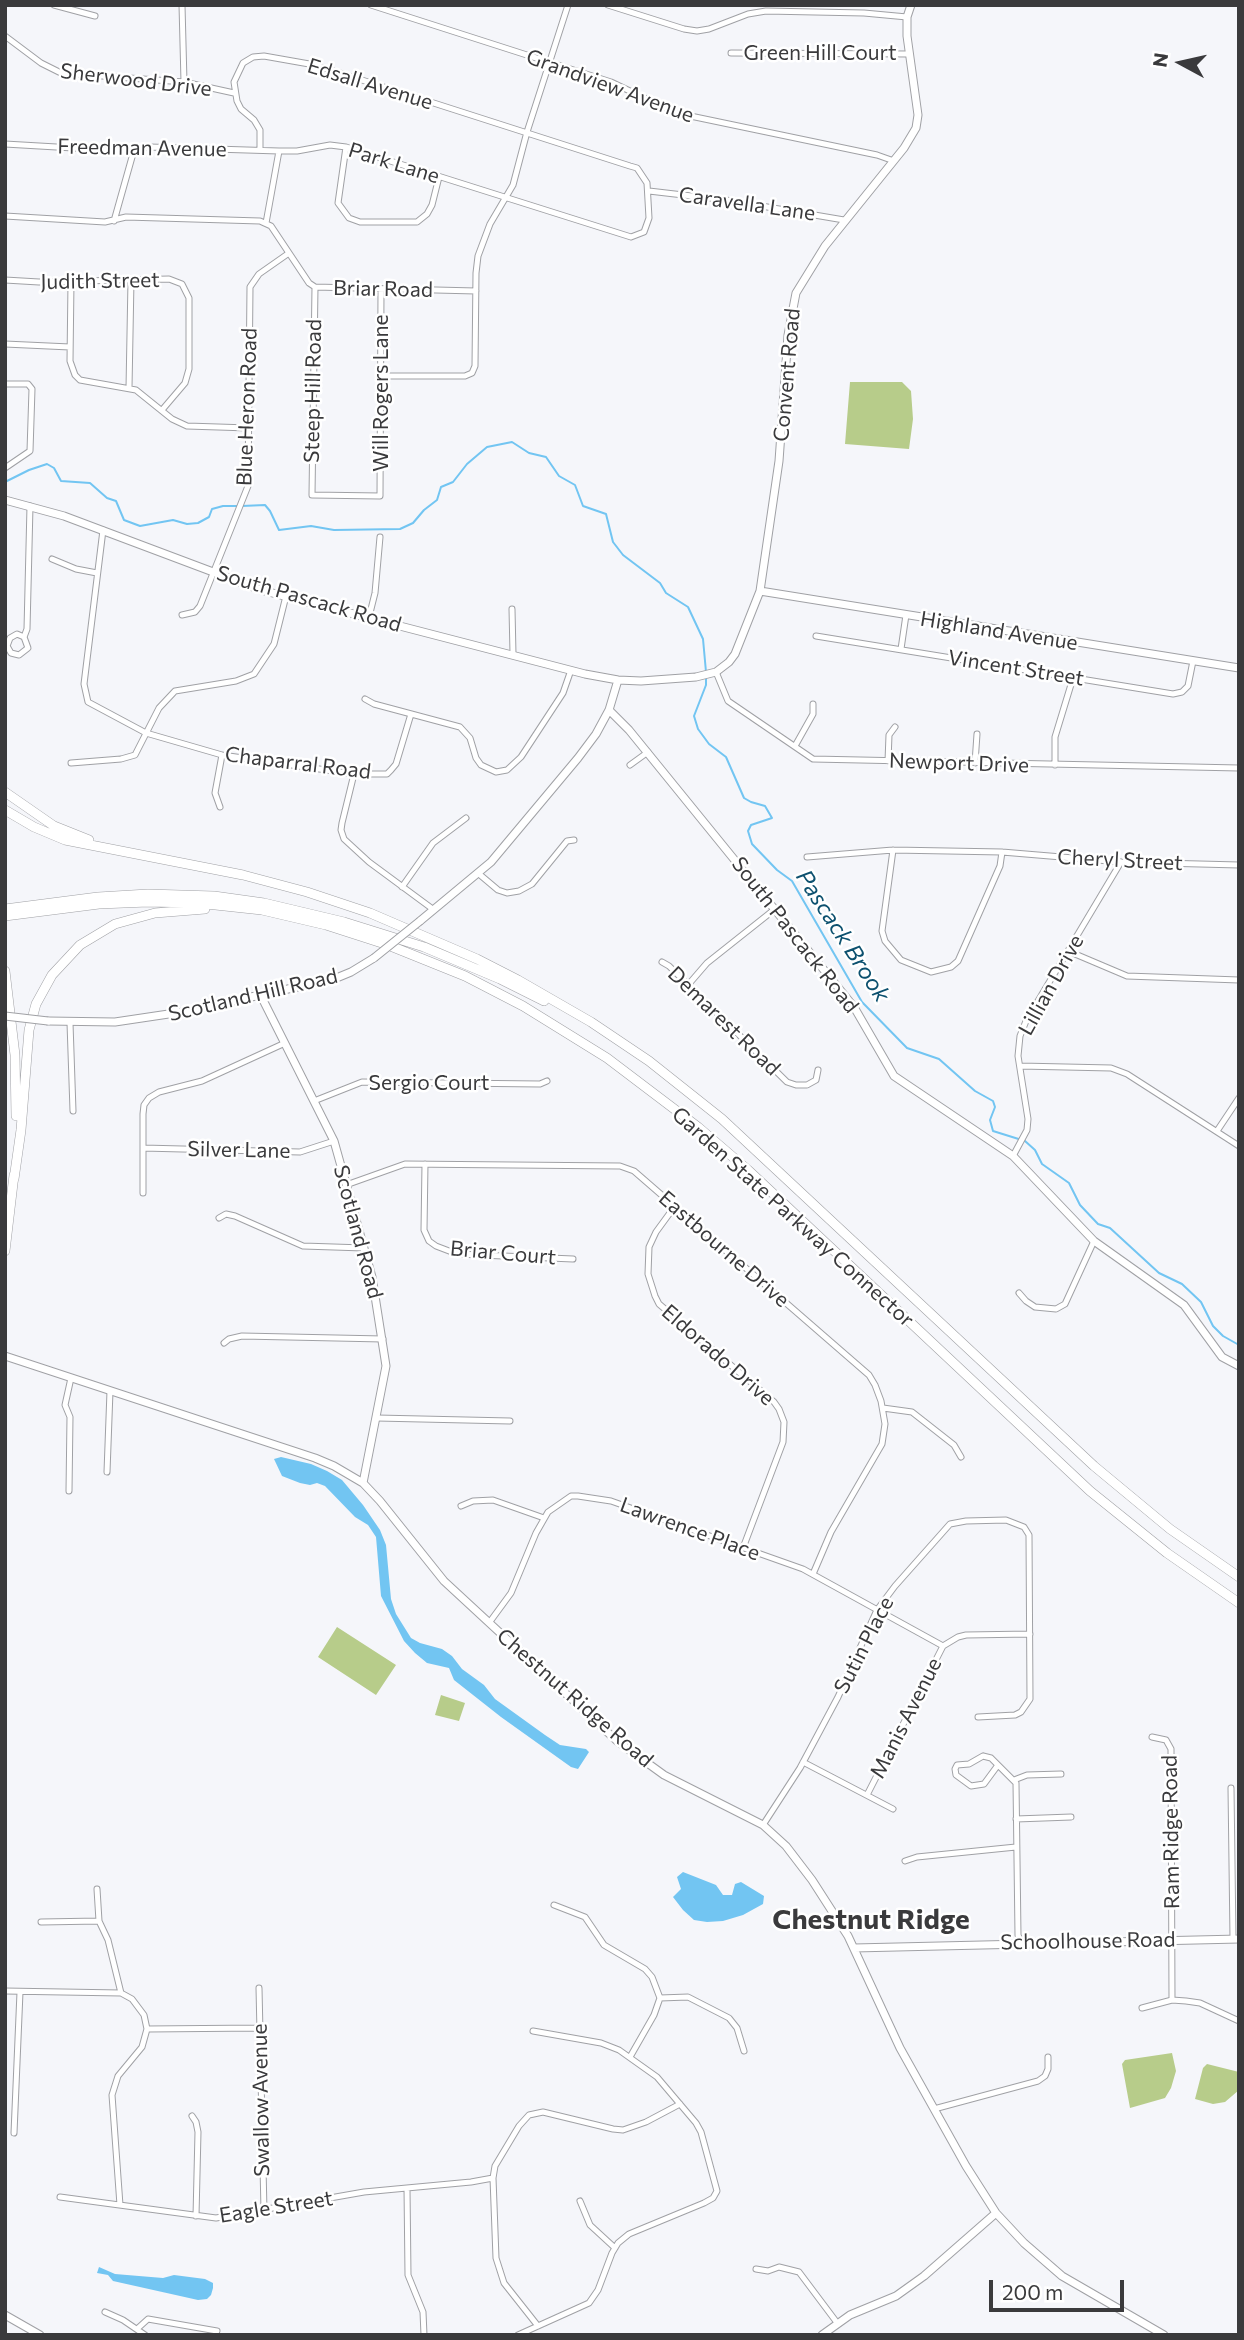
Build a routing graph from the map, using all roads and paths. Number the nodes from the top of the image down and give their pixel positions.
1 (54, 5) edge
2 (182, 5) edge
3 (371, 5) edge
4 (568, 5) edge
5 (608, 5) edge
6 (911, 5) edge
7 (766, 8) edge
8 (839, 9) edge
9 (95, 16) dead end
10 (907, 17) junction
11 (5, 36) edge
12 (731, 53) dead end
13 (909, 54) junction
14 (550, 63) junction
15 (184, 82) junction
16 (234, 93) junction
17 (527, 132) junction
18 (5, 144) edge
19 (346, 147) junction
20 (134, 150) junction
21 (260, 150) junction
22 (279, 151) junction
23 (894, 161) junction
24 (439, 177) junction
25 (649, 191) junction
26 (507, 197) junction
27 (5, 216) edge
28 (114, 220) junction
29 (844, 220) junction
30 (266, 223) junction
31 (289, 253) junction
32 (5, 280) edge
33 (131, 280) junction
34 (71, 282) junction
35 (314, 287) junction
36 (381, 290) junction
37 (476, 291) junction
38 (5, 344) edge
39 (70, 347) junction
40 (382, 376) junction
41 (5, 384) edge
42 (129, 388) junction
43 (162, 411) junction
44 (249, 428) junction
45 (5, 468) edge
46 (380, 496) joint
47 (5, 500) edge
48 (30, 506) junction
49 (103, 530) junction
50 (380, 537) dead end
51 (52, 559) dead end
52 (97, 573) junction
53 (214, 573) junction
54 (760, 591) junction
55 (286, 596) junction
56 (512, 609) dead end
57 (182, 615) dead end
58 (906, 615) junction
59 (369, 617) junction
60 (816, 636) dead end
61 (24, 637) dead end
62 (901, 649) junction
63 (513, 654) junction
64 (1193, 661) junction
65 (1239, 668) edge
66 (571, 670) junction
67 (714, 673) junction
68 (1073, 678) junction
69 (618, 680) junction
70 (365, 699) dead end
71 (813, 704) dead end
72 (609, 710) junction
73 (411, 714) junction
74 (895, 727) dead end
75 (146, 733) junction
76 (977, 734) dead end
77 (795, 746) junction
78 (648, 752) junction
79 (222, 755) junction
80 (888, 761) junction
81 (71, 763) dead end
82 (975, 763) junction
83 (630, 765) dead end
84 (1055, 765) junction
85 (1239, 768) edge
86 (354, 774) junction
87 (5, 792) edge
88 (220, 807) dead end
89 (5, 810) edge
90 (466, 818) dead end
91 (574, 840) dead end
92 (893, 850) junction
93 (1002, 852) junction
94 (130, 853) junction
95 (807, 856) dead end
96 (1121, 862) junction
97 (1239, 865) edge
98 (479, 874) junction
99 (402, 887) junction
100 (775, 909) junction
101 (434, 910) junction
102 (10, 912) edge
103 (294, 917) junction
104 (1068, 951) junction
105 (662, 962) dead end
106 (5, 971) edge
107 (1239, 980) edge
108 (688, 985) junction
109 (261, 996) junction
110 (5, 1016) edge
111 (70, 1023) junction
112 (285, 1043) junction
113 (626, 1045) junction
114 (1020, 1066) junction
115 (818, 1070) dead end
116 (547, 1082) dead end
117 (1239, 1098) edge
118 (314, 1101) junction
119 (73, 1111) dead end
120 (1217, 1131) junction
121 (334, 1141) junction
122 (1239, 1146) edge
123 (143, 1148) junction
124 (1013, 1156) junction
125 (425, 1164) junction
126 (14, 1179) junction
127 (346, 1185) junction
128 (143, 1193) dead end
129 (675, 1206) junction
130 (219, 1217) dead end
131 (1094, 1241) junction
132 (364, 1248) junction
133 (5, 1251) edge
134 (573, 1259) dead end
135 (1019, 1293) dead end
136 (383, 1339) junction
137 (224, 1343) dead end
138 (5, 1356) edge
139 (1239, 1366) edge
140 (71, 1378) junction
141 (110, 1391) junction
142 (883, 1408) junction
143 (377, 1418) junction
144 (510, 1421) dead end
145 (961, 1457) dead end
146 (107, 1472) dead end
147 (363, 1483) junction
148 (69, 1491) dead end
149 (461, 1506) dead end
150 (544, 1518) junction
151 (743, 1548) junction
152 (813, 1574) junction
153 (1239, 1577) edge
154 (1239, 1603) edge
155 (877, 1610) junction
156 (489, 1623) junction
157 (1030, 1634) junction
158 (943, 1646) junction
159 (978, 1717) dead end
160 (1152, 1737) dead end
161 (803, 1762) junction
162 (998, 1765) junction
163 (1061, 1774) dead end
164 (1014, 1780) junction
165 (1231, 1788) dead end
166 (867, 1795) junction
167 (893, 1809) dead end
168 (1071, 1817) dead end
169 (1016, 1819) junction
170 (763, 1825) junction
171 (1016, 1847) junction
172 (905, 1861) dead end
173 (97, 1889) dead end
174 (554, 1905) dead end
175 (99, 1921) junction
176 (41, 1922) dead end
177 (1236, 1939) edge
178 (1171, 1940) junction
179 (1021, 1943) junction
180 (854, 1948) junction
181 (259, 1988) dead end
182 (5, 1991) edge
183 (20, 1993) junction
184 (121, 1993) junction
185 (660, 1998) junction
186 (1172, 2000) junction
187 (1142, 2008) dead end
188 (1239, 2021) edge
189 (260, 2028) junction
190 (147, 2029) junction
191 (533, 2031) dead end
192 (744, 2051) dead end
193 (630, 2057) junction
194 (1048, 2057) dead end
195 (680, 2104) junction
196 (934, 2109) junction
197 (191, 2116) dead end
198 (14, 2133) dead end
199 (493, 2178) junction
200 (407, 2188) junction
201 (60, 2197) dead end
202 (580, 2201) dead end
203 (120, 2206) junction
204 (264, 2211) junction
205 (996, 2213) junction
206 (196, 2216) junction
207 (615, 2248) junction
208 (756, 2269) dead end
209 (105, 2312) dead end
210 (5, 2315) edge
211 (838, 2324) junction
212 (538, 2326) junction
213 (137, 2329) junction
214 (217, 2331) dead end
215 (1159, 2333) edge
216 (40, 2335) edge
217 (145, 2335) edge
218 (424, 2335) edge
219 (518, 2335) edge
220 (822, 2335) edge

1 - 9 street
2 - 15 street
3 - 14 street, Grandview Avenue
4 - 14 street
5 - 7 street
6 - 10 street, Convent Road
7 - 8 street
8 - 10 street
10 - 13 street, Convent Road
11 - 15 street, Sherwood Drive
12 - 13 street, Green Hill Court
13 - 23 street, Convent Road
14 - 17 street
14 - 23 street, Grandview Avenue
15 - 16 street, Sherwood Drive
16 - 17 street, Edsall Avenue
16 - 21 street
17 - 25 street
17 - 26 street
18 - 20 street, Freedman Avenue
19 - 22 street, Park Lane
19 - 24 street, Park Lane
19 - 24 street
20 - 21 street, Freedman Avenue
20 - 28 street
21 - 22 street, Freedman Avenue
22 - 30 street
23 - 29 street, Convent Road
24 - 26 street, Park Lane
25 - 26 street, Park Lane
25 - 29 street, Caravella Lane
26 - 37 street
27 - 28 street
28 - 30 street
29 - 54 street, Convent Road
30 - 31 street, Briar Road
31 - 35 street, Briar Road
31 - 44 street, Blue Heron Road
32 - 34 street, Judith Street
33 - 34 street, Judith Street
33 - 42 street
33 - 43 street, Judith Street
34 - 39 street
35 - 36 street, Briar Road
35 - 46 street, Steep Hill Road
36 - 37 street, Briar Road
36 - 40 street, Will Rogers Lane
37 - 40 street
38 - 39 street
39 - 42 street
40 - 46 street, Will Rogers Lane
41 - 45 street
42 - 43 street
43 - 44 street
44 - 53 street, Blue Heron Road
47 - 48 street, South Pascack Road
48 - 49 street, South Pascack Road
48 - 61 street
49 - 52 street
49 - 53 street, South Pascack Road
50 - 59 street
51 - 52 street
52 - 75 street, Chaparral Road
53 - 55 street, South Pascack Road
53 - 57 street, Blue Heron Road
54 - 58 street, Highland Avenue
54 - 67 street, Convent Road
55 - 59 street, South Pascack Road
55 - 75 street
56 - 63 street
58 - 62 street
58 - 64 street, Highland Avenue
59 - 63 street, South Pascack Road
60 - 62 street, Vincent Street
62 - 68 street, Vincent Street
63 - 66 street, South Pascack Road
64 - 65 street, Highland Avenue
64 - 68 street, Vincent Street
66 - 69 street, South Pascack Road
66 - 73 street
67 - 69 street
67 - 77 street, Newport Drive
68 - 84 street
69 - 72 street, Scotland Hill Road
70 - 73 street
71 - 77 street
72 - 78 street, South Pascack Road
72 - 98 street, Scotland Hill Road
73 - 86 street, Chaparral Road
74 - 80 street
75 - 79 street, Chaparral Road
75 - 81 street
76 - 82 street
77 - 80 street, Newport Drive
78 - 83 street
78 - 100 street, South Pascack Road
79 - 86 street, Chaparral Road
79 - 88 street
80 - 82 street, Newport Drive
82 - 84 street, Newport Drive
84 - 85 street, Newport Drive
86 - 99 street
87 - 94 highway
89 - 94 highway
90 - 99 street
91 - 98 street
92 - 93 street, Cheryl Street
92 - 93 street
92 - 95 street, Cheryl Street
93 - 96 street, Cheryl Street
94 - 113 highway
96 - 97 street, Cheryl Street
96 - 104 street, Lillian Drive
98 - 101 street, Scotland Hill Road
99 - 101 street
100 - 108 street
100 - 124 street, South Pascack Road
101 - 109 street, Scotland Hill Road, bridge
102 - 103 highway
102 - 113 highway
103 - 126 highway
103 - 154 highway, Garden State Parkway Connector
104 - 107 street
104 - 114 street, Lillian Drive
105 - 108 street, Demarest Road
106 - 126 highway
108 - 115 street, Demarest Road
109 - 111 street, Scotland Hill Road
109 - 112 street, Scotland Road
110 - 111 street, Scotland Hill Road, bridge
111 - 119 street
112 - 118 street, Scotland Road
112 - 123 street
113 - 153 highway, Garden State Parkway Connector
114 - 120 street
114 - 124 street, Lillian Drive
116 - 118 street, Sergio Court
117 - 120 street
118 - 121 street, Scotland Road
120 - 122 street
121 - 123 street, Silver Lane
121 - 127 street, Scotland Road
123 - 128 street
124 - 131 street, South Pascack Road
125 - 127 street, Eastbourne Drive
125 - 129 street, Eastbourne Drive
125 - 134 street, Briar Court
126 - 133 highway
127 - 132 street, Scotland Road
129 - 142 street, Eastbourne Drive
129 - 151 street, Eldorado Drive
130 - 132 street
131 - 135 street
131 - 139 street, South Pascack Road
132 - 136 street, Scotland Road
136 - 137 street
136 - 143 street, Scotland Road
138 - 140 street, Chestnut Ridge Road
140 - 141 street, Chestnut Ridge Road
140 - 148 street
141 - 146 street
141 - 147 street, Chestnut Ridge Road
142 - 145 street
142 - 152 street, Eastbourne Drive
143 - 144 street
143 - 147 street, Scotland Road
147 - 156 street, Chestnut Ridge Road
149 - 150 street
150 - 151 street, Lawrence Place
150 - 156 street, Lawrence Place
151 - 152 street, Lawrence Place
152 - 155 street, Lawrence Place
155 - 157 street, Sutin Place
155 - 158 street, Lawrence Place
155 - 161 street, Sutin Place
156 - 170 street, Chestnut Ridge Road
157 - 158 street, Manis Avenue
157 - 159 street, Sutin Place
158 - 166 street, Manis Avenue
160 - 178 street, Ram Ridge Road
161 - 166 street
161 - 170 street, Sutin Place
162 - 162 street
162 - 164 street
163 - 164 street
164 - 169 street
165 - 177 street
166 - 167 street
168 - 169 street
169 - 171 street
170 - 180 street, Chestnut Ridge Road
171 - 172 street
171 - 179 street
173 - 175 street
174 - 185 street
175 - 176 street
175 - 184 street
177 - 178 street, Schoolhouse Road
178 - 179 street, Schoolhouse Road
178 - 186 street
179 - 180 street, Schoolhouse Road
180 - 196 street, Chestnut Ridge Road
181 - 189 street, Swallow Avenue
182 - 183 street
183 - 184 street
183 - 198 street
184 - 190 street
185 - 192 street
185 - 193 street
186 - 187 street
186 - 188 street
189 - 190 street
189 - 204 street, Swallow Avenue
190 - 203 street
191 - 193 street
193 - 195 street
194 - 196 street
195 - 199 street
195 - 207 street
196 - 205 street, Chestnut Ridge Road
197 - 206 street
199 - 200 street, Eagle Street
199 - 212 street
200 - 204 street, Eagle Street
200 - 218 street
201 - 203 street, Eagle Street
202 - 207 street
203 - 206 street, Eagle Street
204 - 206 street, Eagle Street
205 - 211 street
205 - 215 street, Chestnut Ridge Road
207 - 212 street
208 - 211 street
209 - 213 street
210 - 216 street
211 - 220 street
212 - 219 street
213 - 214 street
213 - 217 street

